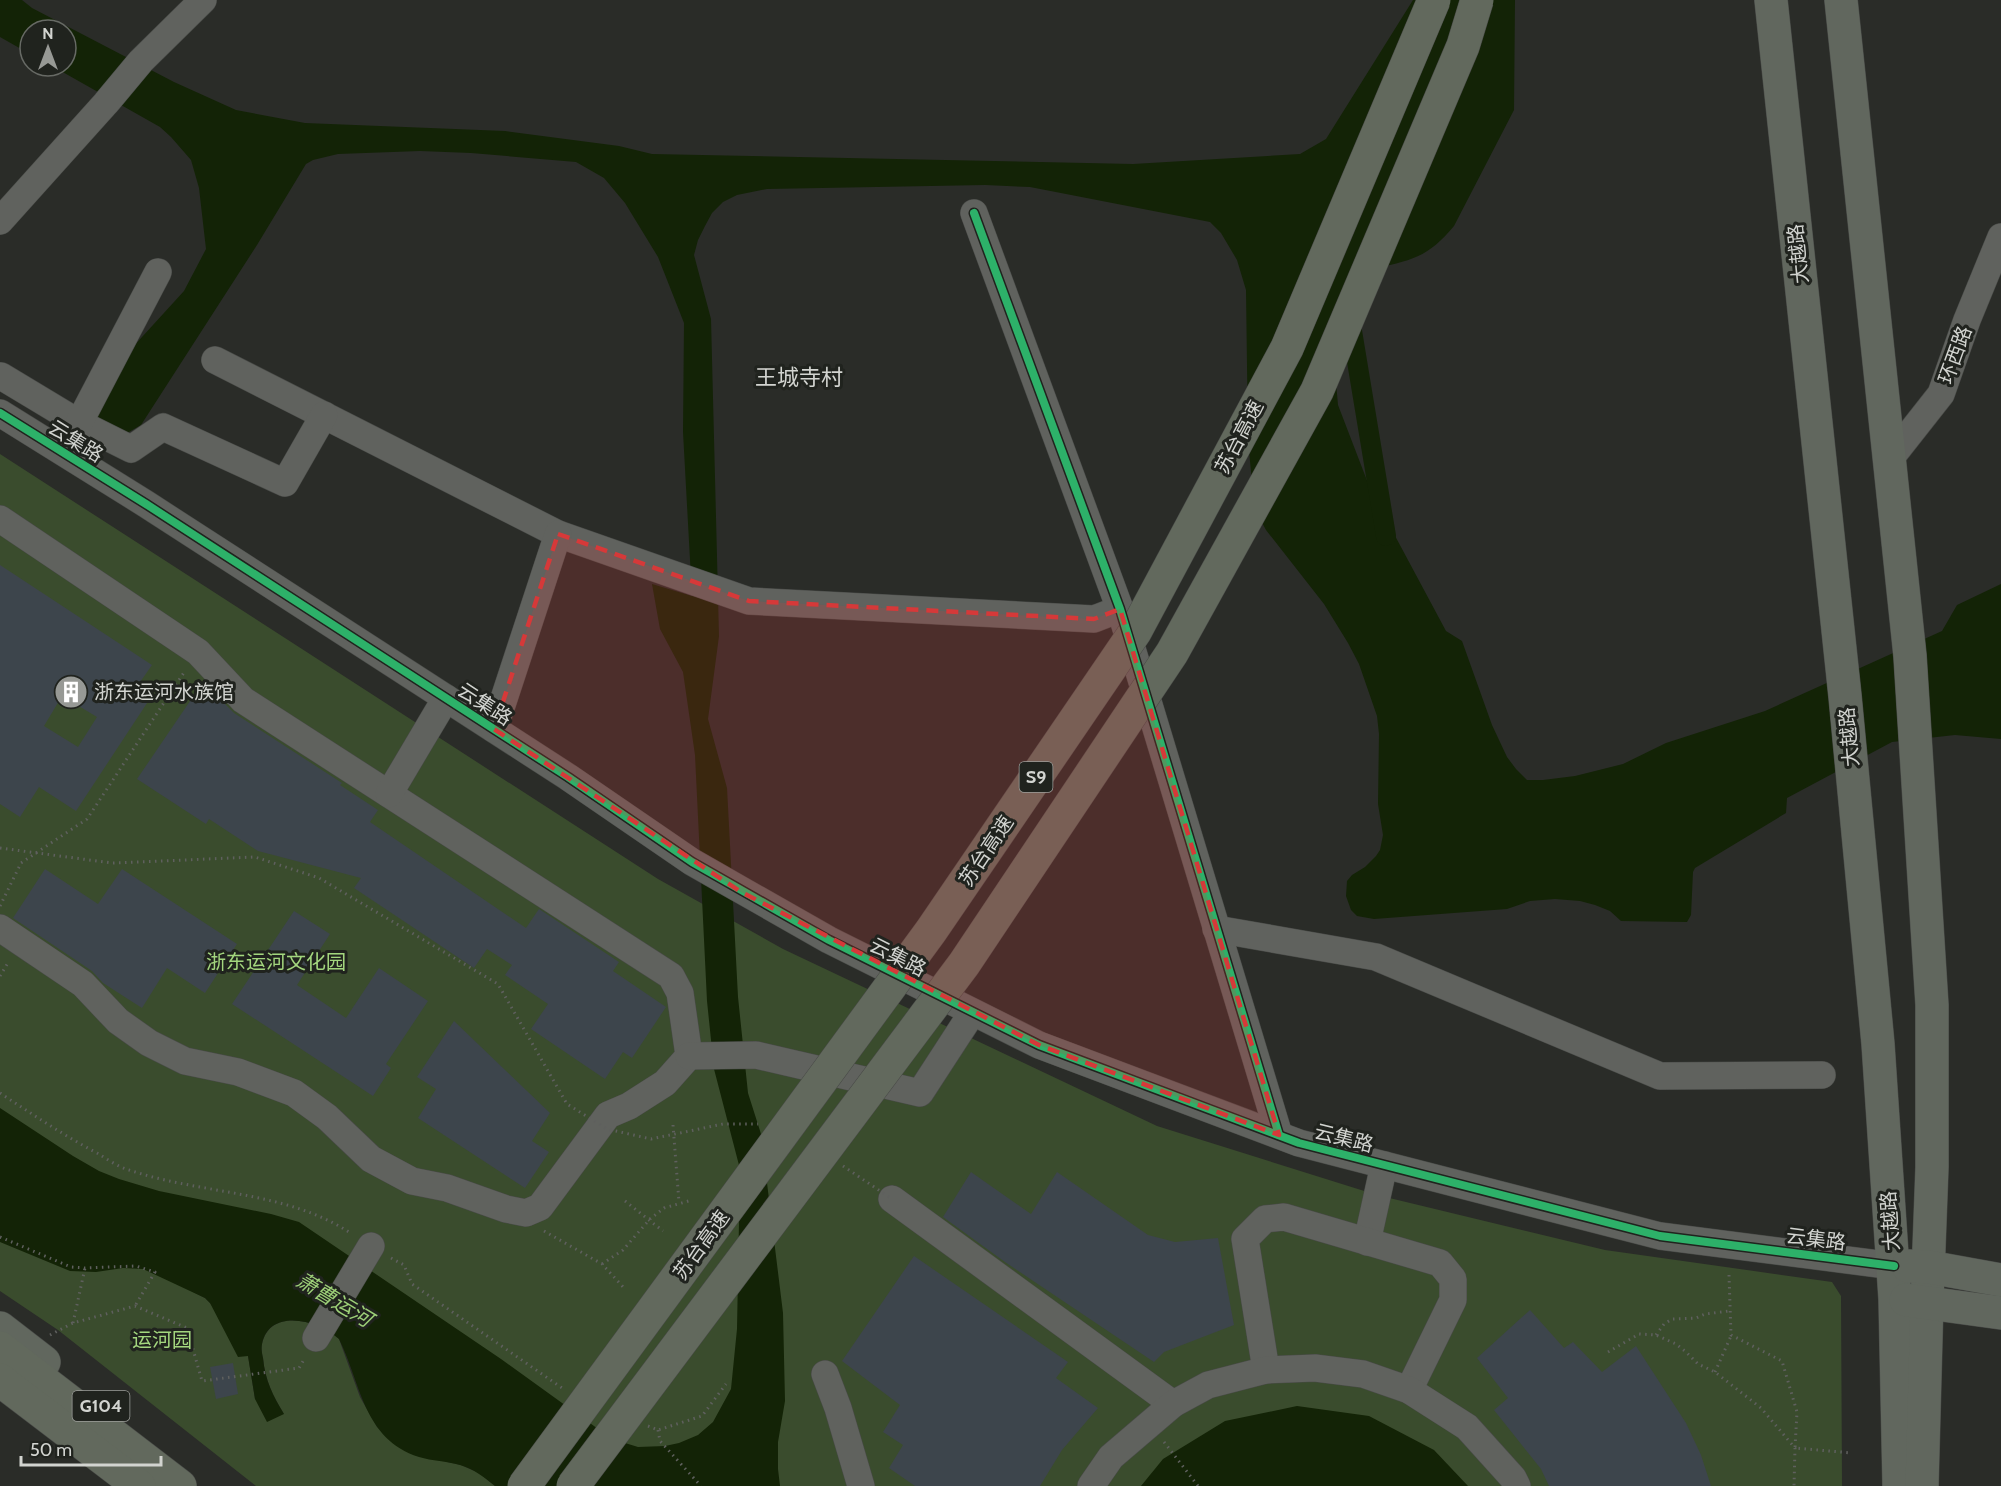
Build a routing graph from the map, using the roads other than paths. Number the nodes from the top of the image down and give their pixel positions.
1 (203, 0) edge
2 (1434, 0) edge
3 (1477, 0) edge
4 (1771, 0) edge
5 (1841, 0) edge
6 (974, 213) dead end
7 (0, 221) edge
8 (2001, 237) edge
9 (158, 272) dead end
10 (215, 360) dead end
11 (0, 377) edge
12 (0, 413) edge
13 (324, 415) junction
14 (79, 423) junction
15 (1889, 460) junction
16 (0, 519) edge
17 (558, 534) junction
18 (1119, 609) junction
19 (446, 698) junction
20 (494, 729) junction
21 (389, 794) junction
22 (0, 928) edge
23 (1216, 929) junction
24 (972, 1012) junction
25 (689, 1056) junction
26 (1822, 1075) dead end
27 (1278, 1136) junction
28 (1384, 1165) junction
29 (892, 1199) road end
30 (1367, 1242) junction
31 (370, 1246) dead end
32 (1893, 1266) junction
33 (1929, 1267) junction
34 (2001, 1280) edge
35 (1911, 1300) junction
36 (2001, 1313) edge
37 (0, 1328) edge
38 (316, 1338) road end
39 (13, 1348) edge
40 (1266, 1370) junction
41 (825, 1374) dead end
42 (0, 1380) edge
43 (1409, 1390) junction
44 (0, 1396) edge
45 (1173, 1404) junction
46 (1915, 1482) edge
47 (114, 1486) edge
48 (139, 1486) edge
49 (180, 1486) edge
50 (200, 1486) edge
51 (524, 1486) edge
52 (573, 1486) edge
53 (861, 1486) edge
54 (1092, 1486) edge
55 (1517, 1486) edge

1 - 7 street
2 - 51 highway, 苏台高速 / S9, bridge
3 - 52 highway, S9, bridge
4 - 32 main road, 大越路
5 - 15 main road, 大越路
6 - 18 street
8 - 15 street, 环西路
9 - 14 street
10 - 13 street
11 - 14 street
12 - 19 street, 云集路
13 - 14 street
13 - 17 street
15 - 33 main road, 大越路
16 - 21 street
17 - 18 street
17 - 20 street
18 - 23 street
19 - 20 street, 云集路
19 - 21 street
20 - 24 street, 云集路
21 - 25 street
22 - 25 street
23 - 26 street
23 - 27 street
24 - 25 street
24 - 27 street, 云集路
27 - 28 street, 云集路
28 - 30 street
28 - 32 street, 云集路
29 - 45 street
30 - 40 street
30 - 43 street
31 - 38 street
32 - 33 main road
32 - 35 main road, 大越路
33 - 34 main road
33 - 35 main road, 大越路
35 - 36 main road
35 - 46 main road, 大越路
37 - 39 main road, G104
39 - 49 highway
39 - 50 main road, G104
40 - 43 street
40 - 45 street
41 - 53 street
42 - 48 highway
43 - 55 street
44 - 47 main road, G104
45 - 54 street

